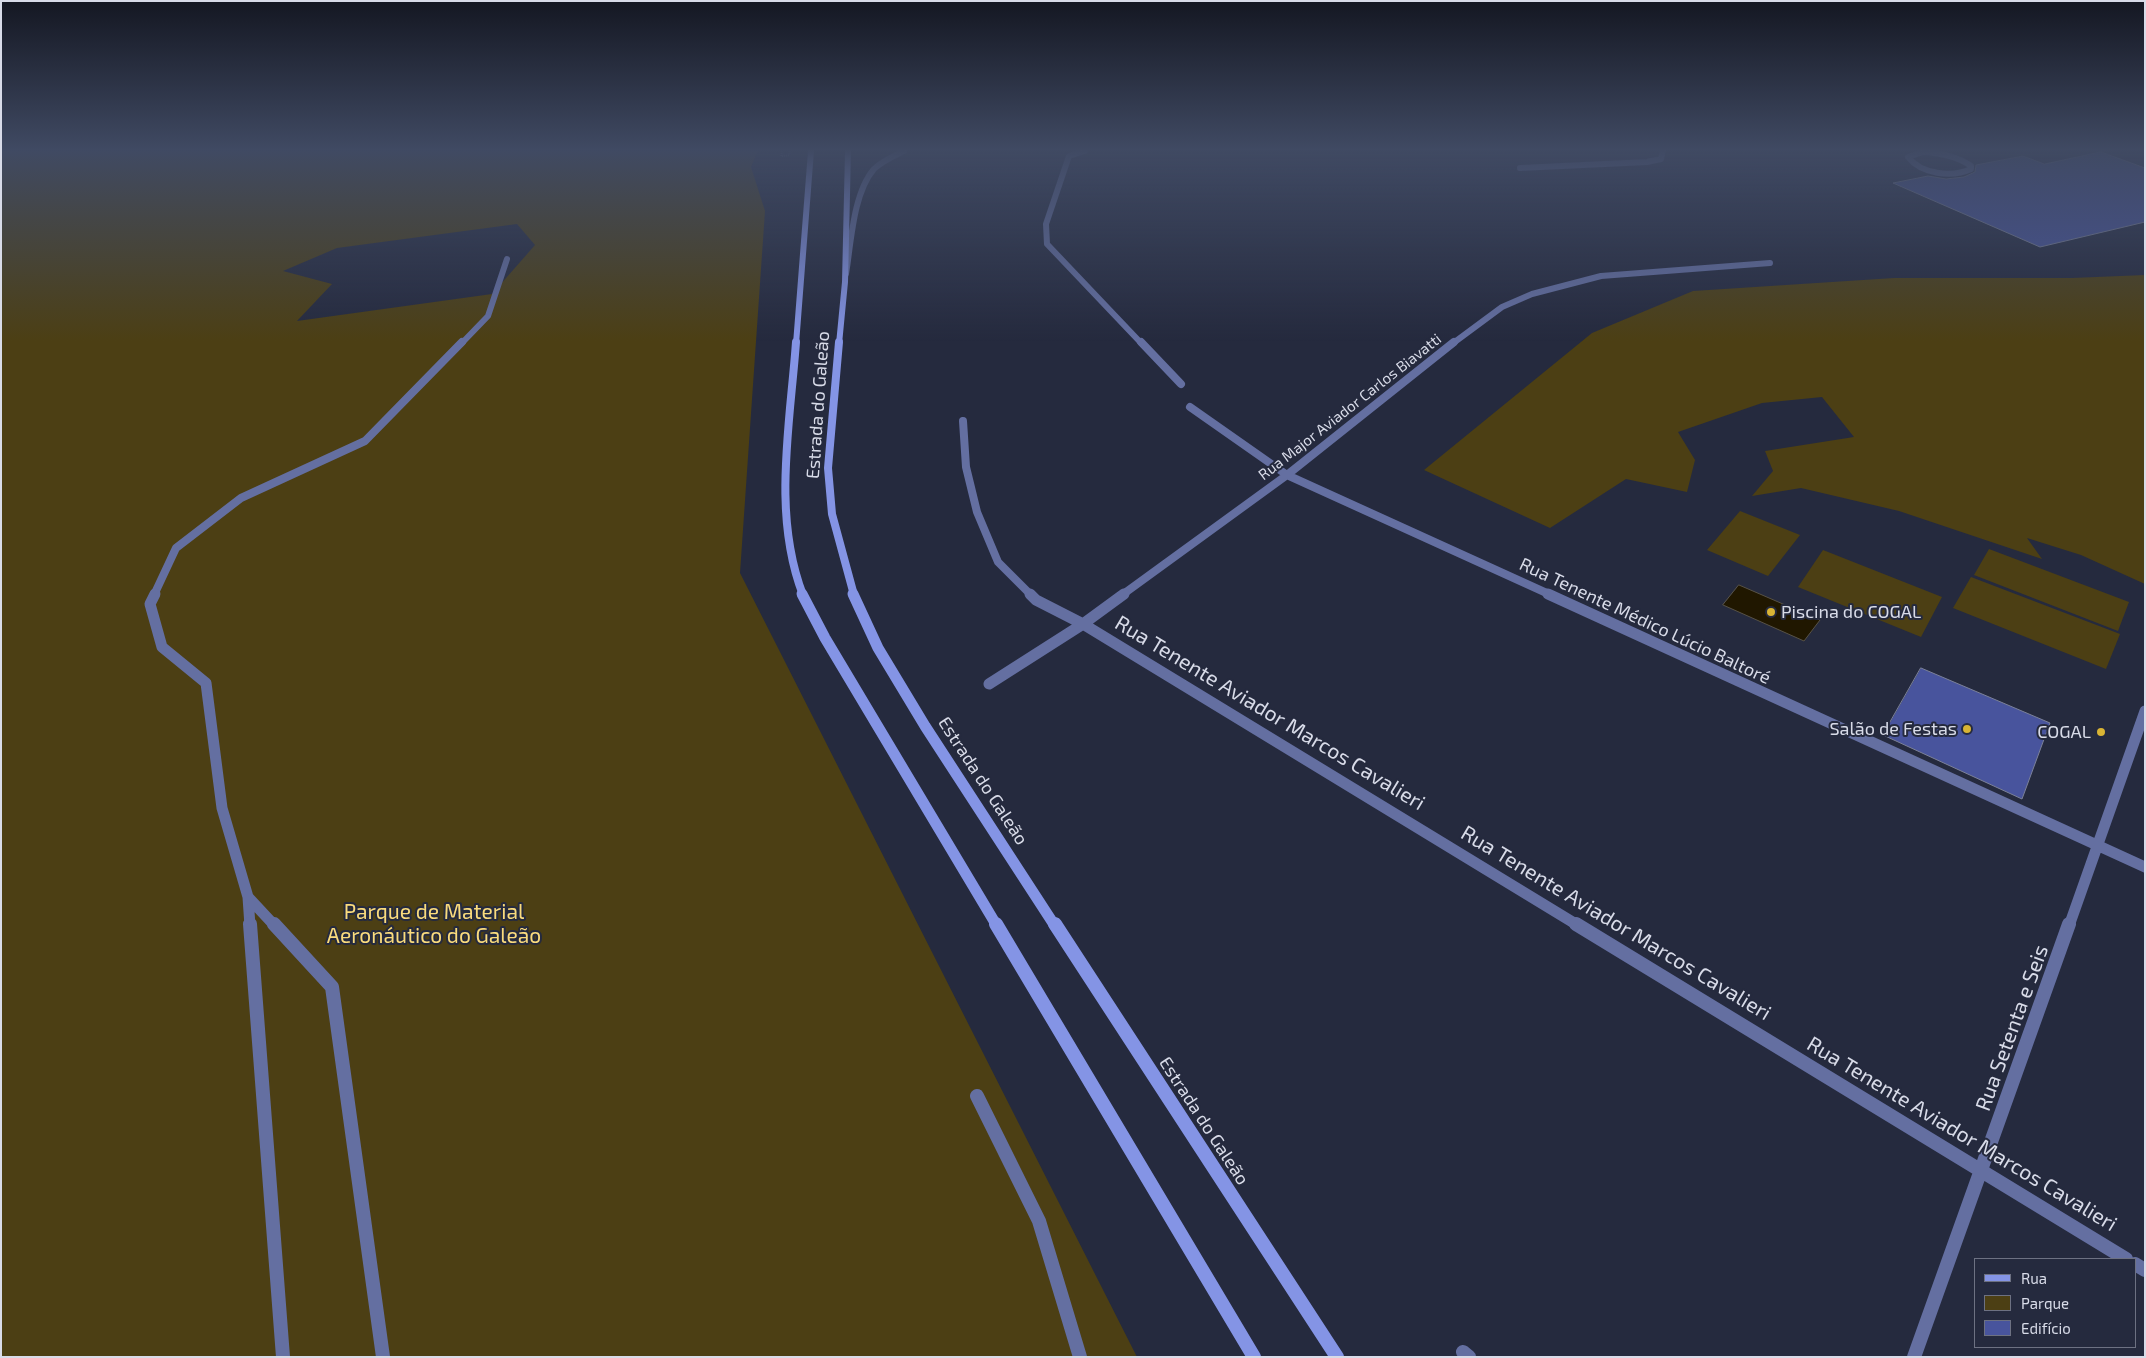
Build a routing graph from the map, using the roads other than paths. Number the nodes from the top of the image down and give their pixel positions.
1 (806, 214) edge
2 (847, 214) edge
3 (856, 214) edge
4 (1049, 214) edge
5 (507, 259) dead end
6 (1770, 263) dead end
7 (845, 282) junction
8 (1182, 384) dead end
9 (1190, 407) dead end
10 (963, 421) dead end
11 (1287, 475) junction
12 (1083, 624) junction
13 (989, 684) dead end
14 (2145, 711) edge
15 (2098, 846) junction
16 (2145, 867) edge
17 (248, 897) junction
18 (977, 1096) dead end
19 (1982, 1171) junction
20 (2124, 1258) edge
21 (283, 1357) edge
22 (383, 1357) edge
23 (1080, 1357) edge
24 (1254, 1357) edge
25 (1337, 1357) edge
26 (1914, 1357) edge

1 - 24 main road, Estrada do Galeão
2 - 7 main road, Estrada do Galeão
3 - 7 street
4 - 8 street
5 - 17 street
6 - 11 street, Rua Major Aviador Carlos Biavatti
7 - 25 main road, Estrada do Galeão
9 - 11 street, Rua Tenente Médico Lúcio Baltoré
10 - 12 street, Rua Tenente Aviador Marcos Cavalieri
11 - 12 street, Rua Major Aviador Carlos Biavatti
11 - 15 street, Rua Tenente Médico Lúcio Baltoré
12 - 13 street, Rua Major Aviador Carlos Biavatti
12 - 19 street, Rua Tenente Aviador Marcos Cavalieri
14 - 15 street, Rua Setenta e Seis
15 - 16 street, Rua Tenente Médico Lúcio Baltoré
15 - 19 street, Rua Setenta e Seis
17 - 21 street
17 - 22 street
18 - 23 street
19 - 20 street, Rua Tenente Aviador Marcos Cavalieri
19 - 26 street, Rua Setenta e Seis

